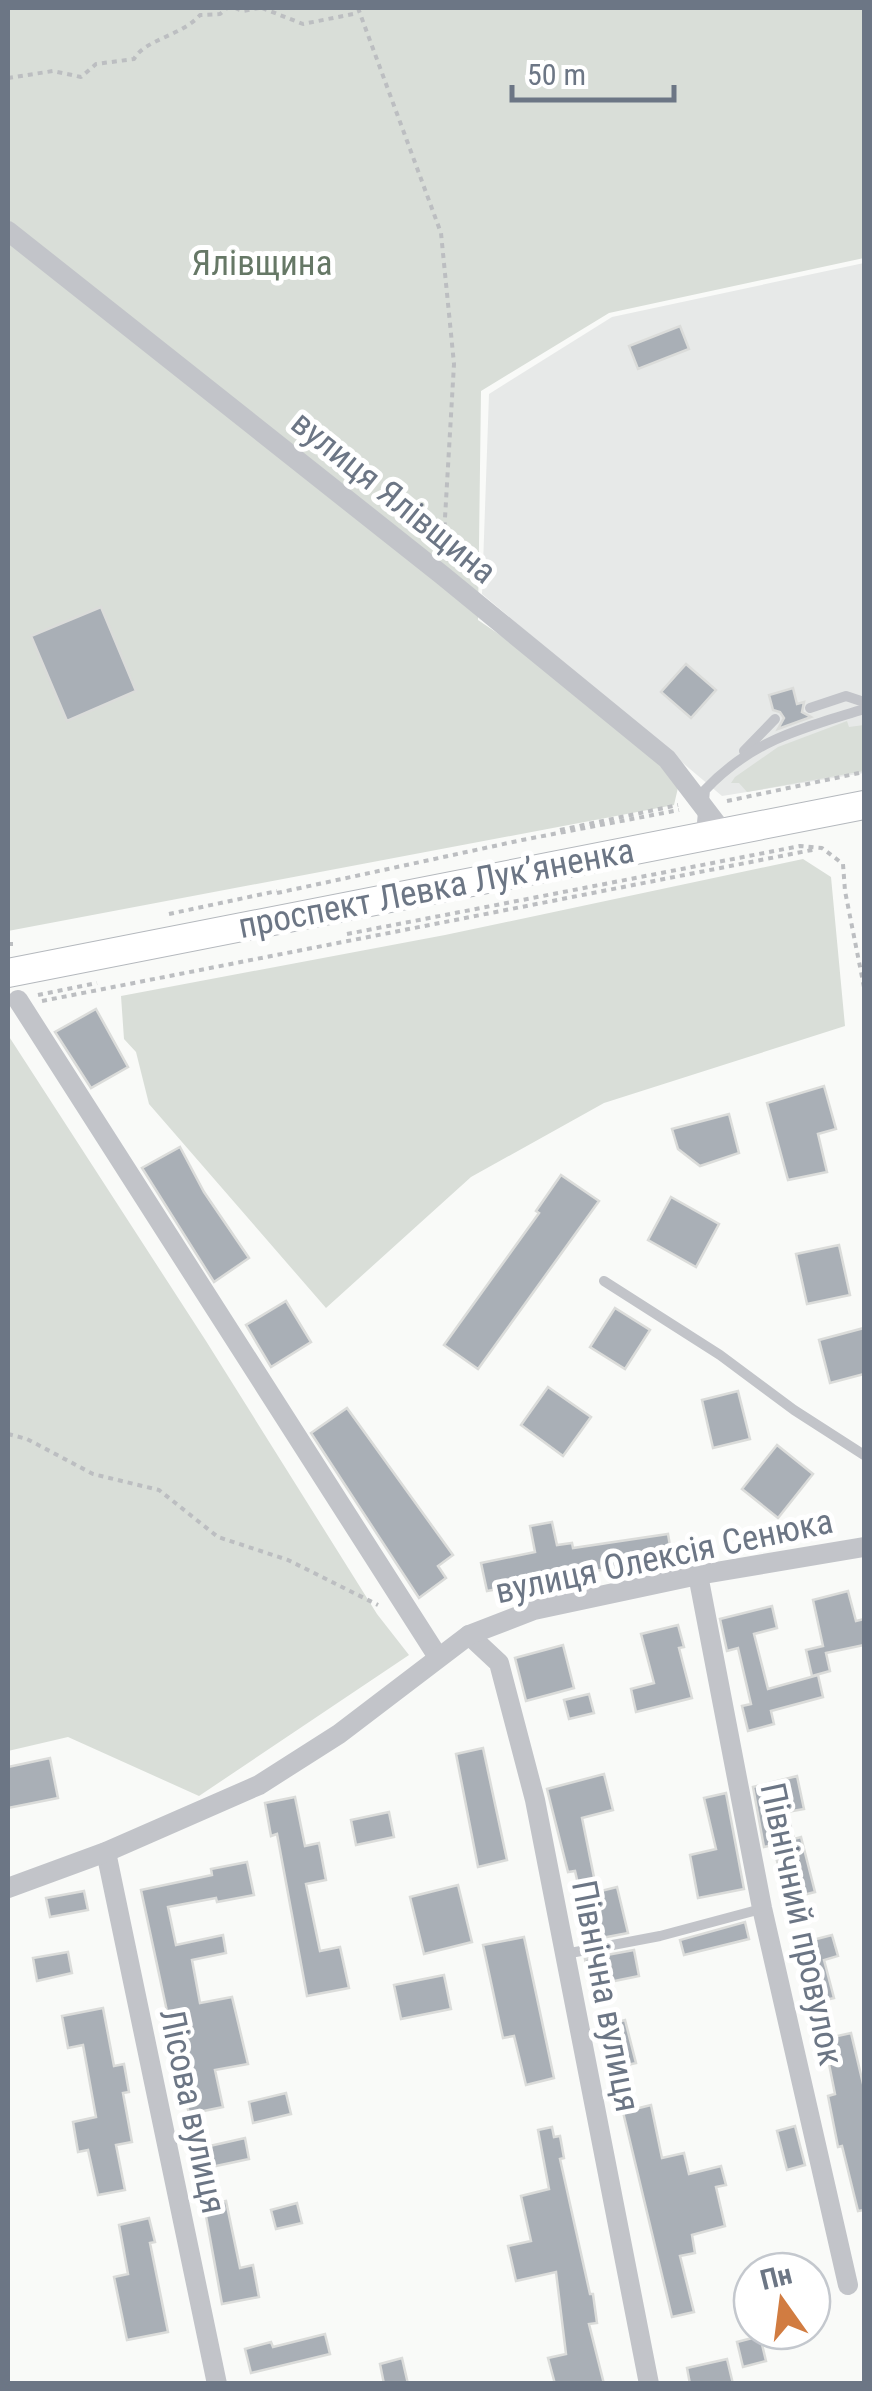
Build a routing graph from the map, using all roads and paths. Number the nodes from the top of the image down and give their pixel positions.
1 (227, 8) edge
2 (235, 8) edge
3 (261, 8) edge
4 (359, 10) edge
5 (8, 78) edge
6 (8, 231) edge
7 (442, 575) junction
8 (864, 706) edge
9 (810, 708) dead end
10 (774, 720) dead end
11 (737, 758) junction
12 (864, 772) edge
13 (702, 804) junction
14 (864, 804) edge
15 (711, 832) junction
16 (155, 917) dead end
17 (172, 917) dead end
18 (22, 946) dead end
19 (8, 947) edge
20 (8, 972) edge
21 (864, 987) edge
22 (20, 1002) joint
23 (604, 1280) dead end
24 (8, 1434) edge
25 (864, 1456) edge
26 (864, 1547) edge
27 (698, 1575) junction
28 (415, 1621) junction
29 (469, 1635) junction
30 (438, 1657) junction
31 (106, 1852) junction
32 (8, 1888) edge
33 (762, 1908) junction
34 (565, 1954) junction
35 (848, 2284) dead end
36 (217, 2384) edge
37 (649, 2384) edge

1 - 5 path
2 - 3 path
3 - 4 path
4 - 7 path
6 - 7 street, вулиця Ялівщина
7 - 13 street, вулиця Ялівщина
8 - 9 lane
8 - 11 lane
10 - 11 lane
11 - 13 lane
12 - 13 path
13 - 15 street, вулиця Ялівщина
13 - 16 path
13 - 17 path
14 - 15 main road, проспект Левка Лукʼяненка
15 - 20 main road, проспект Левка Лукʼяненка
18 - 19 path
21 - 22 path
22 - 28 street
23 - 25 lane
24 - 28 path
26 - 27 street, вулиця Олексія Сенюка
27 - 29 street, вулиця Олексія Сенюка
27 - 33 street, Північний провулок
28 - 30 street
29 - 30 street, вулиця Олексія Сенюка
29 - 34 street, Північна вулиця
30 - 31 street, вулиця Олексія Сенюка
31 - 32 street, вулиця Олексія Сенюка
31 - 36 street, Лісова вулиця
33 - 34 lane
33 - 35 street, Північний провулок
34 - 37 street, Північна вулиця

